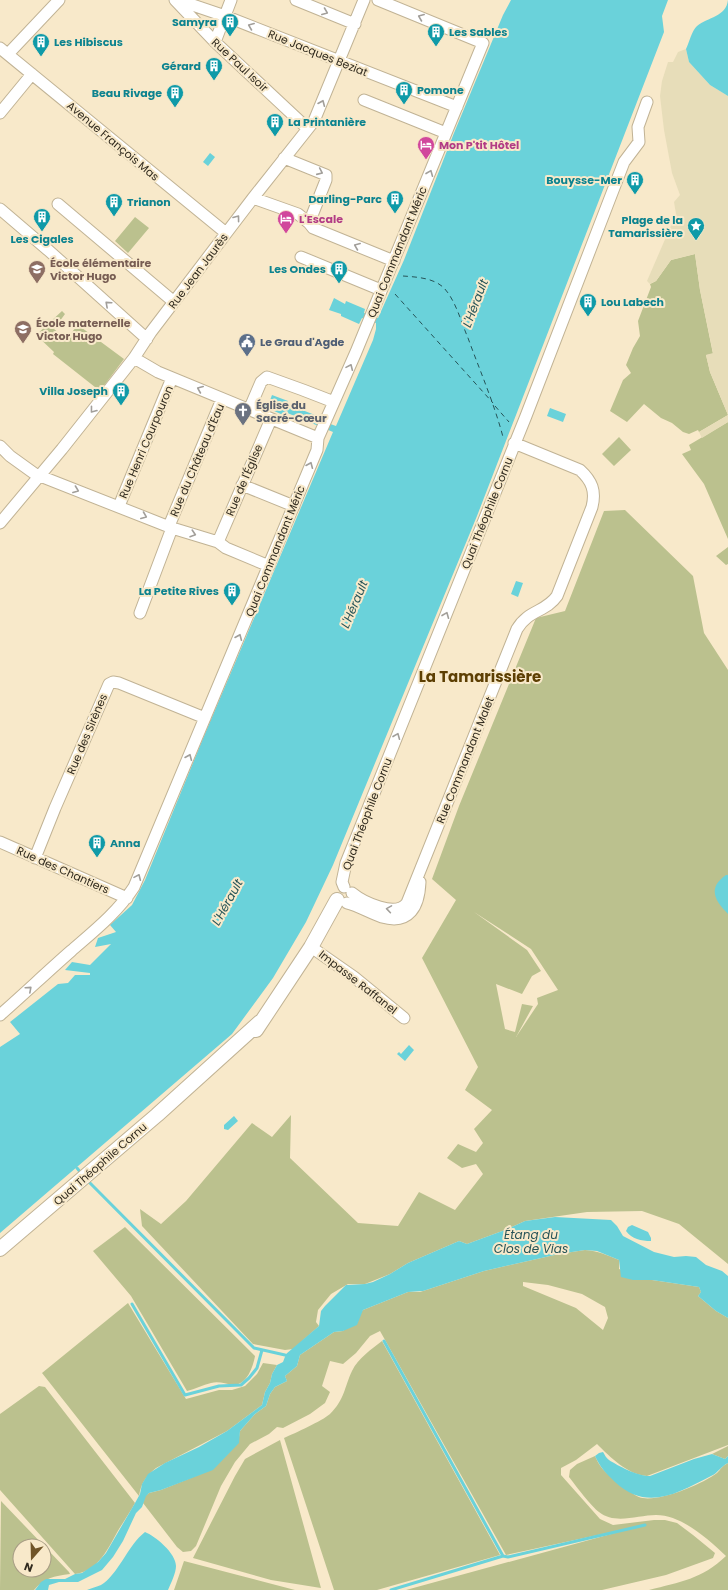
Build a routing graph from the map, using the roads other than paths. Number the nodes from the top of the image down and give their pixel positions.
1 (60, 0) edge
2 (175, 0) edge
3 (178, 0) edge
4 (231, 0) edge
5 (296, 0) edge
6 (364, 0) edge
7 (378, 0) edge
8 (225, 16) junction
9 (355, 24) junction
10 (214, 42) junction
11 (4, 51) edge
12 (339, 62) junction
13 (32, 74) junction
14 (364, 100) dead end
15 (647, 102) dead end
16 (457, 107) junction
17 (0, 113) edge
18 (307, 128) junction
19 (446, 133) junction
20 (284, 158) junction
21 (253, 198) junction
22 (58, 204) dead end
23 (0, 209) edge
24 (309, 223) junction
25 (226, 233) junction
26 (301, 257) dead end
27 (394, 261) junction
28 (381, 290) junction
29 (174, 302) junction
30 (147, 339) junction
31 (134, 358) junction
32 (172, 378) junction
33 (222, 399) junction
34 (334, 402) junction
35 (249, 410) junction
36 (271, 419) junction
37 (322, 429) junction
38 (514, 443) junction
39 (0, 446) edge
40 (39, 476) junction
41 (242, 485) junction
42 (119, 506) junction
43 (294, 506) junction
44 (0, 523) edge
45 (170, 527) junction
46 (218, 542) junction
47 (269, 566) junction
48 (140, 613) dead end
49 (205, 718) junction
50 (0, 842) edge
51 (36, 858) junction
52 (345, 896) junction
53 (127, 898) junction
54 (311, 947) junction
55 (0, 1015) edge
56 (404, 1018) dead end
57 (0, 1249) edge

1 - 11 street
2 - 10 street, Rue Paul Isoir
3 - 8 street, Rue Jacques Beziat
4 - 8 street
5 -> 9 street
6 - 9 street, Rue Jean Jaurès
16 -> 7 street, Quai Commandant Méric
8 - 10 street
12 -> 8 street, Rue Jacques Beziat
9 - 12 street, Rue Jean Jaurès
10 - 18 street, Rue Paul Isoir
11 - 13 street, Avenue François Mas
12 - 16 street, Rue Jacques Beziat
18 -> 12 street, Rue Jean Jaurès
13 - 17 street
13 - 25 street, Avenue François Mas
14 - 19 street
15 - 38 street, Quai Théophile Cornu
16 - 19 street, Quai Commandant Méric
18 - 20 street, Rue Jean Jaurès
27 -> 19 street, Quai Commandant Méric
20 - 21 street, Rue Jean Jaurès
20 -> 24 street
21 - 24 street
25 -> 21 street, Rue Jean Jaurès
22 - 29 street
30 -> 23 street
27 -> 24 street
25 - 29 street, Rue Jean Jaurès
26 - 28 street
27 - 28 street, Quai Commandant Méric
34 -> 28 street, Quai Commandant Méric
29 - 30 street, Rue Jean Jaurès
30 - 31 street, Rue Jean Jaurès
31 - 32 street
31 -> 40 street, Rue Jean Jaurès
33 -> 32 street
32 - 42 street, Rue Henri Courpouron
33 - 35 street
33 - 45 street, Rue du Château d'Eau
34 - 35 street
34 - 37 street, Quai Commandant Méric
35 - 36 street
36 - 37 street
36 - 41 street, Rue de l'Église
43 -> 37 street, Quai Commandant Méric
52 -> 38 street, Quai Théophile Cornu
38 - 52 street, Rue Commandant Malet
39 - 40 street, Rue du Château d'Eau
40 -> 42 street, Rue du Château d'Eau
40 - 44 street, Rue Jean Jaurès
41 - 43 street
41 - 46 street, Rue de l'Église
42 -> 45 street, Rue du Château d'Eau
43 - 47 street, Quai Commandant Méric
45 -> 46 street
45 - 48 street
46 - 47 street
49 -> 47 street, Quai Commandant Méric
49 - 51 street, Rue des Sirènes
53 -> 49 street, Quai Commandant Méric
50 - 51 street, Rue des Chantiers
51 - 53 street, Rue des Chantiers
52 - 54 main road, Quai Théophile Cornu
55 -> 53 street, Quai Commandant Méric
54 - 56 street, Impasse Raffanel
54 - 57 main road, Quai Théophile Cornu

